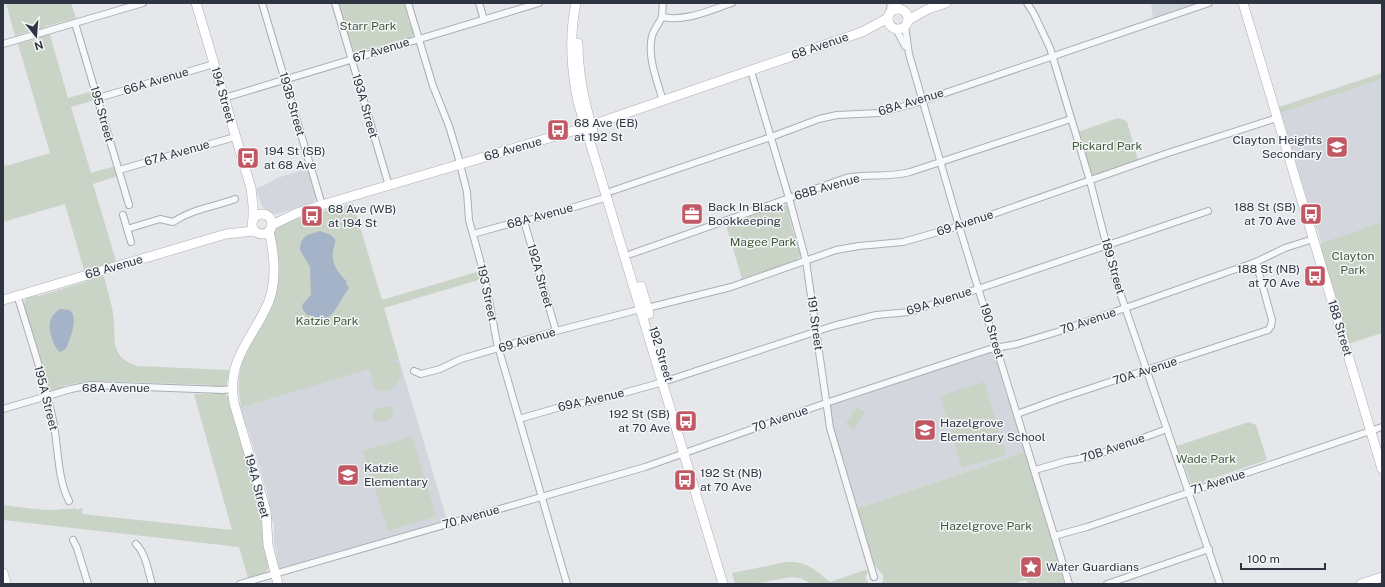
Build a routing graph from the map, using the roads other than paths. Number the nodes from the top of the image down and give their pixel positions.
1 (142, 3) edge
2 (196, 3) edge
3 (262, 3) edge
4 (335, 3) edge
5 (408, 3) edge
6 (479, 3) edge
7 (539, 3) edge
8 (576, 3) edge
9 (583, 3) edge
10 (663, 3) edge
11 (732, 3) edge
12 (890, 3) edge
13 (946, 3) edge
14 (1027, 3) edge
15 (1032, 3) edge
16 (1209, 3) edge
17 (1242, 3) edge
18 (903, 14) edge
19 (1034, 14) junction
20 (662, 17) junction
21 (484, 20) junction
22 (891, 22) junction
23 (75, 23) junction
24 (419, 39) junction
25 (3, 44) edge
26 (909, 54) junction
27 (1052, 56) junction
28 (352, 59) junction
29 (214, 64) junction
30 (751, 71) junction
31 (285, 79) junction
32 (98, 98) junction
33 (224, 98) junction
34 (922, 100) junction
35 (663, 101) junction
36 (1277, 118) junction
37 (1071, 119) junction
38 (589, 126) junction
39 (235, 137) junction
40 (771, 137) junction
41 (942, 163) junction
42 (460, 165) junction
43 (119, 170) junction
44 (1090, 181) junction
45 (389, 186) junction
46 (251, 188) junction
47 (610, 194) junction
48 (789, 198) junction
49 (235, 199) dead end
50 (129, 205) dead end
51 (322, 205) junction
52 (1208, 211) dead end
53 (123, 215) dead end
54 (524, 221) junction
55 (269, 222) junction
56 (960, 226) junction
57 (255, 227) junction
58 (127, 229) junction
59 (473, 234) junction
60 (1313, 238) junction
61 (131, 242) dead end
62 (1107, 244) junction
63 (627, 252) junction
64 (806, 261) junction
65 (1256, 262) junction
66 (273, 264) junction
67 (979, 288) junction
68 (17, 296) junction
69 (3, 300) edge
70 (644, 308) junction
71 (1126, 308) junction
72 (556, 330) junction
73 (816, 331) junction
74 (499, 348) junction
75 (997, 348) junction
76 (1146, 370) junction
77 (414, 371) dead end
78 (666, 381) junction
79 (232, 389) junction
80 (47, 396) junction
81 (826, 404) junction
82 (3, 409) edge
83 (1017, 414) junction
84 (519, 419) junction
85 (1382, 427) edge
86 (1167, 429) junction
87 (1371, 431) junction
88 (686, 451) junction
89 (1382, 468) edge
90 (1035, 470) junction
91 (1189, 491) junction
92 (541, 496) junction
93 (69, 501) dead end
94 (1054, 536) junction
95 (73, 540) dead end
96 (136, 544) dead end
97 (1209, 550) junction
98 (3, 573) edge
99 (275, 574) junction
100 (874, 577) dead end
101 (1382, 577) edge
102 (6, 584) edge
103 (88, 584) edge
104 (152, 584) edge
105 (240, 584) edge
106 (278, 584) edge
107 (567, 584) edge
108 (723, 584) edge
109 (729, 584) edge
110 (1069, 584) edge
111 (1107, 584) edge
112 (1220, 584) edge
113 (1361, 584) edge

1 - 23 street
2 - 29 street, 194 Street
3 - 31 street, 193B Street
4 - 28 street, 193A Street
5 - 24 street, 193 Street
6 - 21 street
7 - 21 street, 67 Avenue
8 - 38 street
9 - 38 street
10 - 20 street
11 - 20 street
12 - 22 street, 190 Street
13 - 18 street
14 - 19 street, 189 Street
15 - 19 street, 189 Street
16 - 27 street, 68A Avenue
17 - 36 street, 188 Street
18 - 22 street
18 - 22 street
18 - 26 street, 190 Street
19 - 27 street, 189 Street
20 - 35 street
21 - 24 street, 67 Avenue
22 - 26 street, 190 Street
22 - 30 street, 68 Avenue
23 - 25 street
23 - 32 street, 195 Street
24 - 28 street, 67 Avenue
24 - 42 street, 193 Street
26 - 34 street, 190 Street
27 - 34 street, 68A Avenue
27 - 37 street, 189 Street
28 - 31 street, 67 Avenue
28 - 45 street, 193A Street
29 - 32 street, 66A Avenue
29 - 33 street, 194 Street
30 - 35 street, 68 Avenue
30 - 40 street, 191 Street
31 - 33 street, 67 Avenue
31 - 51 street, 193B Street
32 - 43 street, 195 Street
33 - 39 street, 194 Street
34 - 40 street, 68A Avenue
34 - 41 street, 190 Street
35 - 38 street, 68 Avenue
36 - 44 street, 69 Avenue
36 - 60 street, 188 Street
37 - 41 street, 68B Avenue
37 - 44 street, 189 Street
38 - 42 street, 68 Avenue
38 - 47 street, 192 Street
39 - 43 street, 67A Avenue
39 - 46 street, 194 Street
40 - 47 street, 68A Avenue
40 - 48 street, 191 Street
41 - 48 street, 68B Avenue
41 - 56 street, 190 Street
42 - 45 street, 68 Avenue
42 - 59 street, 193 Street
43 - 50 street, 195 Street
44 - 56 street, 69 Avenue
44 - 62 street, 189 Street
45 - 51 street, 68 Avenue
46 - 55 street, 194 Street
46 - 57 street, 194 Street
47 - 54 street, 68A Avenue
47 - 63 street, 192 Street
48 - 63 street, 68B Avenue
48 - 64 street, 191 Street
49 - 58 street
51 - 55 street, 68 Avenue
52 - 62 street, 69A Avenue
53 - 58 street
54 - 59 street, 68A Avenue
54 - 72 street, 192A Street
55 - 57 street
55 - 57 street
55 - 66 street, 194 Street
56 - 64 street, 69 Avenue
56 - 67 street, 190 Street
57 - 66 street, 194 Street
57 - 68 street, 68 Avenue
58 - 61 street
59 - 74 street, 193 Street
60 - 65 street, 70 Avenue
60 - 87 street, 188 Street
62 - 67 street, 69A Avenue
62 - 71 street, 189 Street
63 - 70 street, 192 Street
64 - 70 street, 69 Avenue
64 - 73 street, 191 Street
65 - 71 street, 70 Avenue
65 - 76 street, 70A Avenue
66 - 79 street, 194 Street
67 - 73 street, 69A Avenue
67 - 75 street, 190 Street
68 - 69 street, 68 Avenue
68 - 80 street, 195A Street
70 - 72 street, 69 Avenue
70 - 78 street, 192 Street
70 - 78 street, 192 Street
71 - 75 street, 70 Avenue
71 - 76 street, 189 Street
72 - 74 street, 69 Avenue
73 - 78 street, 69A Avenue
73 - 81 street, 191 Street
74 - 77 street, 69 Avenue
74 - 84 street, 193 Street
75 - 81 street, 70 Avenue
75 - 83 street, 190 Street
76 - 83 street, 70A Avenue
76 - 86 street, 189 Street
78 - 84 street, 69A Avenue
78 - 88 street, 192 Street
79 - 80 street, 68A Avenue
79 - 99 street, 194A Street
80 - 82 street, 68A Avenue
80 - 93 street, 195A Street
81 - 88 street, 70 Avenue
81 - 100 street, 191 Street
83 - 90 street, 190 Street
84 - 92 street, 193 Street
85 - 87 street, 71 Avenue
86 - 90 street, 70B Avenue
86 - 91 street, 189 Street
87 - 89 street, 188 Street
87 - 91 street, 71 Avenue
88 - 92 street, 70 Avenue
88 - 108 street, 192 Street
88 - 109 street, 192 Street
90 - 94 street, 190 Street
91 - 94 street, 71 Avenue
91 - 97 street, 189 Street
92 - 99 street, 70 Avenue
92 - 107 street, 193 Street
94 - 110 street, 190 Street
95 - 103 street
96 - 104 street
97 - 111 street
97 - 112 street, 189 Street
98 - 102 street
99 - 105 street, 70 Avenue
99 - 106 street, 194A Street
101 - 113 street

